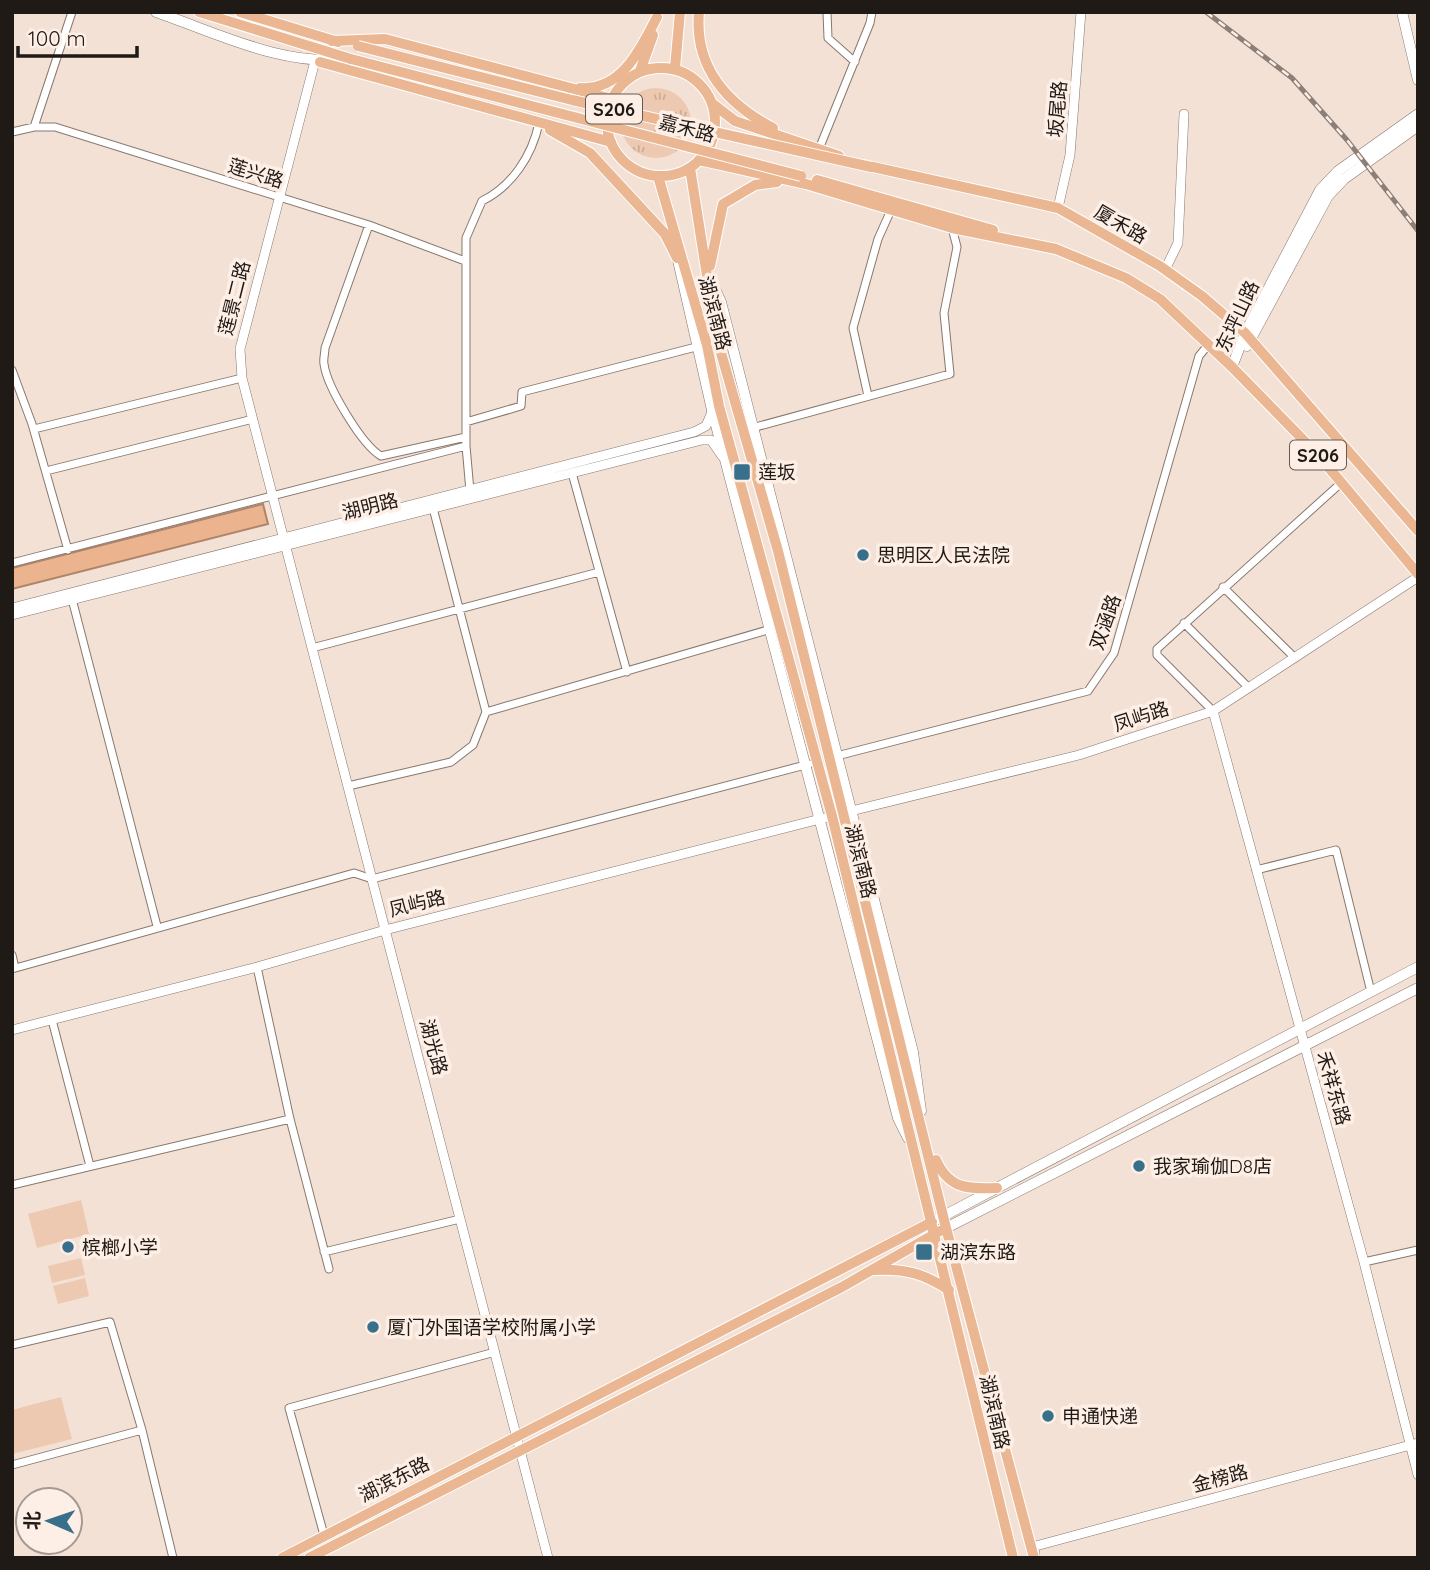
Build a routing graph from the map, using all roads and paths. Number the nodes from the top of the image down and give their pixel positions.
1 (72, 12) edge
2 (156, 12) edge
3 (199, 12) edge
4 (240, 12) edge
5 (680, 12) edge
6 (699, 12) edge
7 (827, 12) edge
8 (872, 12) edge
9 (1081, 12) edge
10 (1402, 12) edge
11 (658, 15) edge
12 (332, 41) junction
13 (351, 59) junction
14 (317, 62) junction
15 (855, 62) junction
16 (675, 68) junction
17 (640, 71) junction
18 (1418, 80) edge
19 (565, 87) junction
20 (612, 99) junction
21 (713, 104) junction
22 (1184, 114) dead end
23 (1418, 114) edge
24 (539, 123) junction
25 (1418, 126) edge
26 (34, 127) junction
27 (12, 132) edge
28 (611, 142) junction
29 (816, 148) junction
30 (699, 160) junction
31 (871, 167) junction
32 (690, 168) junction
33 (658, 176) junction
34 (804, 180) junction
35 (281, 197) junction
36 (1058, 208) junction
37 (891, 210) junction
38 (672, 221) junction
39 (369, 225) junction
40 (951, 228) junction
41 (1044, 246) junction
42 (465, 261) junction
43 (678, 261) junction
44 (1165, 270) junction
45 (709, 276) junction
46 (1248, 337) junction
47 (1209, 344) junction
48 (696, 347) junction
49 (1233, 366) junction
50 (12, 370) edge
51 (242, 378) junction
52 (868, 396) junction
53 (712, 411) junction
54 (253, 419) junction
55 (466, 422) junction
56 (752, 428) junction
57 (34, 429) junction
58 (466, 437) junction
59 (466, 446) junction
60 (725, 462) junction
61 (46, 471) junction
62 (572, 473) junction
63 (1341, 483) junction
64 (470, 491) junction
65 (272, 496) junction
66 (433, 509) junction
67 (1418, 531) edge
68 (285, 542) junction
69 (68, 550) junction
70 (12, 563) edge
71 (599, 572) junction
72 (1418, 576) edge
73 (1223, 587) junction
74 (72, 599) junction
75 (12, 608) edge
76 (459, 609) junction
77 (12, 615) edge
78 (1184, 623) junction
79 (771, 629) junction
80 (312, 648) junction
81 (1295, 658) junction
82 (627, 672) junction
83 (1249, 688) junction
84 (1213, 711) junction
85 (486, 712) junction
86 (833, 757) junction
87 (811, 763) junction
88 (348, 786) junction
89 (836, 815) junction
90 (1256, 870) junction
91 (372, 878) junction
92 (157, 926) junction
93 (385, 930) junction
94 (12, 955) edge
95 (257, 967) junction
96 (1418, 967) edge
97 (14, 968) edge
98 (1418, 988) edge
99 (1371, 992) junction
100 (52, 1020) junction
101 (12, 1030) edge
102 (1298, 1030) junction
103 (1303, 1044) junction
104 (290, 1119) junction
105 (923, 1129) junction
106 (90, 1166) junction
107 (12, 1185) edge
108 (998, 1188) junction
109 (460, 1219) junction
110 (945, 1222) junction
111 (933, 1228) junction
112 (1418, 1250) edge
113 (324, 1252) junction
114 (1364, 1262) junction
115 (329, 1269) dead end
116 (842, 1287) junction
117 (949, 1290) junction
118 (12, 1345) edge
119 (495, 1352) junction
120 (142, 1430) junction
121 (517, 1437) junction
122 (1414, 1444) edge
123 (521, 1452) junction
124 (12, 1465) edge
125 (1418, 1475) edge
126 (324, 1535) junction
127 (1034, 1554) edge
128 (1011, 1556) edge
129 (173, 1558) edge
130 (282, 1558) edge
131 (309, 1558) edge
132 (548, 1558) edge

1 - 26 street
2 - 14 main road
3 - 13 main road, 嘉禾路 / S206
4 - 12 main road, 嘉禾路 / S206
5 - 16 main road
6 - 29 main road
7 - 15 street
8 - 15 street
9 - 36 street, 坂尾路
10 - 18 main road
11 - 17 main road
11 - 19 main road
12 - 19 main road, S206
12 - 31 main road, 嘉禾路 / S206, bridge
13 - 14 main road
13 - 34 main road, 嘉禾路 / S206, bridge
14 - 24 main road, S206
14 - 35 street, 莲景二路
15 - 29 street
16 - 17 main road
16 - 21 main road
17 - 20 main road
19 - 20 main road, S206
20 - 28 main road
21 - 29 main road, 厦禾路 / S206
21 - 30 main road
22 - 44 street
23 - 46 main road, 东坪山路
24 - 28 main road, S206
24 - 42 street
24 - 43 main road
25 - 46 main road, 东坪山路
26 - 27 street, 莲兴路
26 - 35 street, 莲兴路
28 - 33 main road
29 - 31 main road, 厦禾路 / S206
30 - 32 main road
30 - 34 main road, S206
31 - 36 main road, 厦禾路 / S206
32 - 33 main road
32 - 45 main road, 湖滨南路
33 - 38 main road, 湖滨南路
34 - 37 main road, S206
34 - 41 main road, 嘉禾路 / S206
34 - 45 main road
35 - 39 street, 莲兴路
35 - 51 street, 莲景二路
36 - 44 main road, 厦禾路 / S206
37 - 40 main road, S206
37 - 52 street
38 - 43 main road
38 - 87 main road, 湖滨南路
39 - 42 street, 莲兴路
39 - 58 street
40 - 41 main road, S206
40 - 52 street
41 - 47 main road, S206
42 - 55 street
43 - 48 main road
44 - 46 main road, 厦禾路 / S206
45 - 56 main road, 湖滨南路
45 - 86 main road, 湖滨南路
46 - 49 main road, 东坪山路
46 - 67 main road, 厦禾路 / S206
47 - 49 main road, S206
47 - 86 street, 双涵路
48 - 53 main road
48 - 55 street
49 - 63 main road, S206
50 - 57 street
51 - 54 street, 莲景二路
51 - 57 street
52 - 56 street
53 - 60 main road
53 - 64 street, 湖明路
54 - 61 street
54 - 65 street, 莲景二路
55 - 58 street
56 - 86 main road, 湖滨南路
57 - 61 street
58 - 59 street
59 - 64 street
59 - 65 street
60 - 62 street, 湖明路
60 - 79 main road
61 - 69 street
62 - 66 street, 湖明路
62 - 71 street
63 - 72 main road, S206
63 - 73 street
64 - 68 street, 湖明路
65 - 68 street, 莲景二路
65 - 69 street
66 - 68 street, 湖明路
66 - 76 street
68 - 74 street, 湖明路
68 - 75 street, 湖明路
68 - 80 street, 湖光路
69 - 70 street
71 - 76 street
71 - 82 street
72 - 81 street, 凤屿路
73 - 78 street
73 - 81 street
74 - 77 street, 湖明路
74 - 92 street
76 - 80 street
76 - 85 street
78 - 83 street
78 - 84 street
79 - 82 street
79 - 87 main road
80 - 88 street, 湖光路
81 - 83 street, 凤屿路
82 - 85 street
83 - 84 street, 凤屿路
84 - 89 street, 凤屿路
84 - 90 street, 禾祥东路
85 - 88 street
86 - 89 main road, 湖滨南路
87 - 89 main road, 湖滨南路
87 - 91 street
88 - 91 street, 湖光路
89 - 93 street, 凤屿路
89 - 105 main road, 湖滨南路
89 - 111 main road, 湖滨南路
90 - 99 street
90 - 102 street, 禾祥东路
91 - 92 street
91 - 93 street, 湖光路
92 - 97 street
93 - 95 street, 凤屿路
93 - 109 street, 湖光路
94 - 97 street
95 - 100 street, 凤屿路
95 - 104 street
96 - 99 main road, 湖滨东路
98 - 103 main road, 湖滨东路
99 - 102 main road, 湖滨东路
100 - 101 street, 凤屿路
100 - 106 street
102 - 103 street, 禾祥东路
102 - 108 main road, 湖滨东路
103 - 110 main road, 湖滨东路
103 - 114 street, 禾祥东路
104 - 106 street
104 - 113 street
105 - 108 main road
105 - 110 main road, 湖滨南路
106 - 107 street
108 - 110 main road, 湖滨东路
109 - 113 street
109 - 119 street, 湖光路
110 - 111 main road, 湖滨东路
110 - 127 main road, 湖滨南路
111 - 116 main road, 湖滨东路
111 - 117 main road, 湖滨南路
111 - 121 main road, 湖滨东路
112 - 114 street
113 - 115 street
114 - 122 street, 禾祥东路
116 - 117 main road
116 - 123 main road, 湖滨东路
117 - 128 main road, 湖滨南路
118 - 120 street
119 - 121 street, 湖光路
119 - 126 street
120 - 124 street
120 - 129 street
121 - 123 street, 湖光路
121 - 126 main road, 湖滨东路
122 - 125 street, 禾祥东路
122 - 127 street, 金榜路
123 - 131 main road, 湖滨东路
123 - 132 street, 湖光路
126 - 130 main road, 湖滨东路

